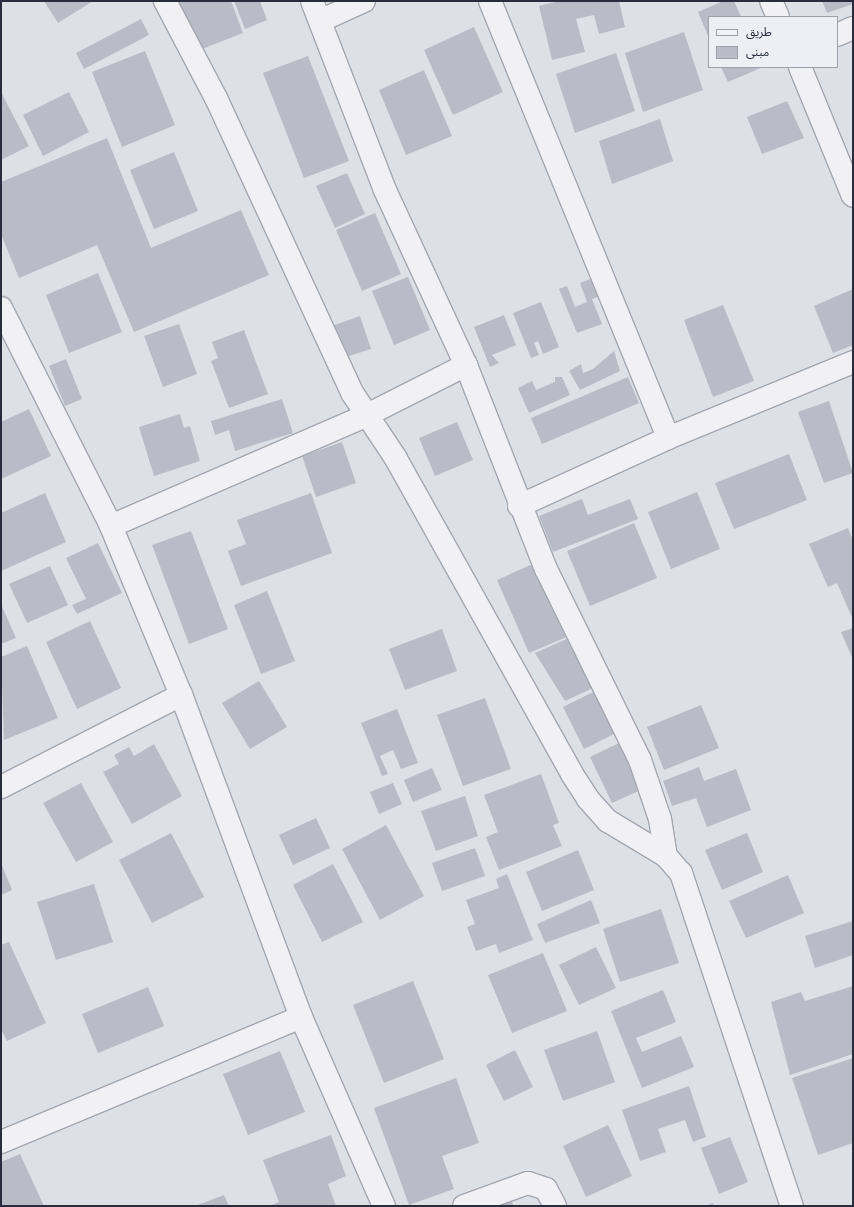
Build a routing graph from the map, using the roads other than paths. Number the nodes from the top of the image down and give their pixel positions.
1 (165, 1) edge
2 (312, 1) edge
3 (364, 1) edge
4 (490, 1) edge
5 (771, 1) edge
6 (778, 16) edge
7 (322, 20) junction
8 (853, 28) edge
9 (838, 35) edge
10 (800, 68) edge
11 (853, 196) edge
12 (1, 308) edge
13 (853, 362) edge
14 (466, 365) junction
15 (367, 415) junction
16 (668, 438) junction
17 (519, 506) junction
18 (110, 526) junction
19 (180, 695) junction
20 (1, 787) edge
21 (666, 856) junction
22 (301, 1017) junction
23 (1, 1142) edge
24 (384, 1206) edge
25 (464, 1206) edge
26 (555, 1206) edge
27 (792, 1206) edge

1 - 15 street
2 - 7 street
3 - 7 street
4 - 16 street
5 - 6 street
7 - 14 street
8 - 9 street
10 - 11 street
12 - 18 street
13 - 16 street
14 - 15 street
14 - 17 street
15 - 18 street
15 - 21 street
16 - 17 street
17 - 21 street
18 - 19 street
19 - 20 street
19 - 22 street
21 - 27 street
22 - 23 street
22 - 24 street
25 - 26 street

